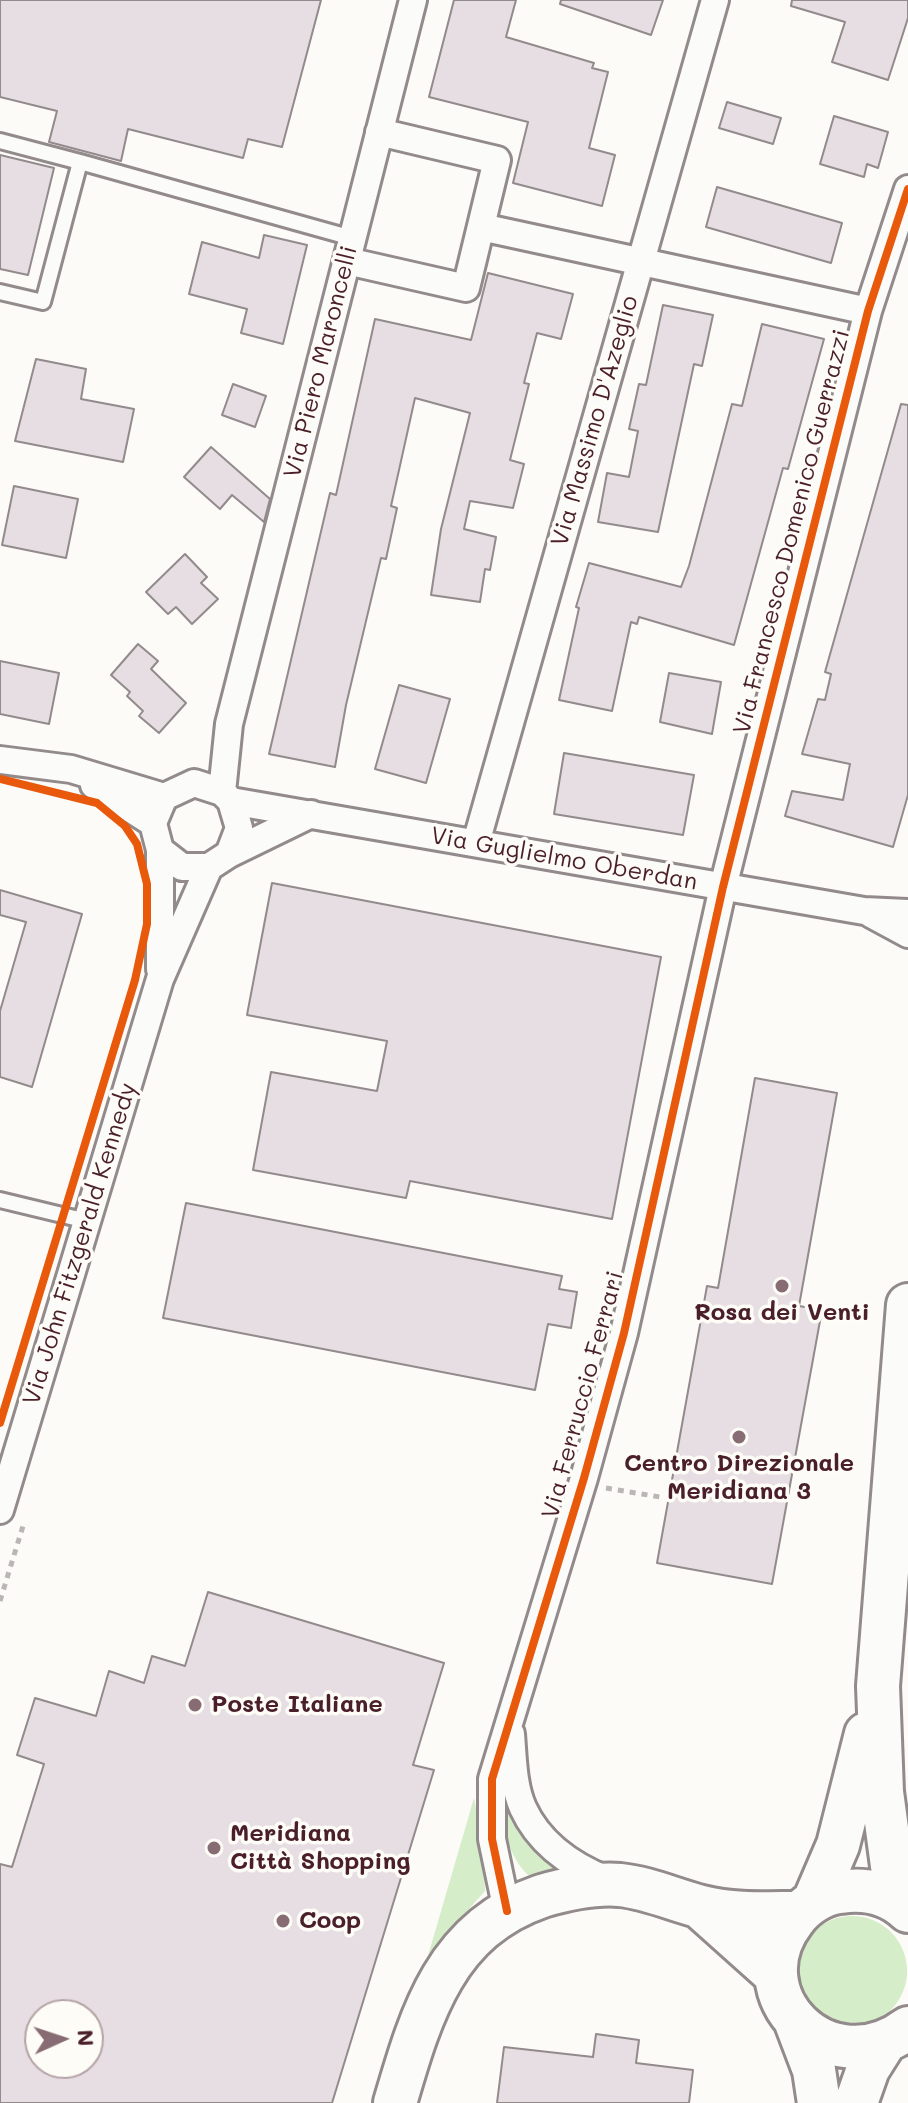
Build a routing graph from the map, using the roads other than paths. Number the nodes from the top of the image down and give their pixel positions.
1 (413, 0) edge
2 (715, 0) edge
3 (379, 132) junction
4 (0, 141) edge
5 (80, 162) junction
6 (908, 189) edge
7 (481, 227) junction
8 (349, 250) junction
9 (640, 263) junction
10 (0, 292) edge
11 (868, 311) junction
12 (229, 724) junction
13 (0, 760) edge
14 (71, 769) junction
15 (194, 783) junction
16 (164, 797) junction
17 (226, 797) junction
18 (311, 814) junction
19 (153, 823) junction
20 (476, 843) junction
21 (160, 850) junction
22 (219, 860) junction
23 (723, 887) junction
24 (864, 911) junction
25 (908, 913) edge
26 (908, 934) edge
27 (160, 979) junction
28 (0, 1200) edge
29 (87, 1221) junction
30 (908, 1305) edge
31 (0, 1510) edge
32 (878, 1686) junction
33 (511, 1721) junction
34 (617, 1885) junction
35 (908, 1901) edge
36 (700, 1907) junction
37 (806, 1907) junction
38 (507, 1911) junction
39 (908, 1911) edge
40 (776, 1975) junction
41 (795, 2020) junction
42 (899, 2037) edge
43 (395, 2103) edge
44 (819, 2103) edge
45 (856, 2103) edge

1 - 3 street, Via Piero Maroncelli
2 - 9 street, Via Massimo D'Azeglio
3 - 7 street
3 - 8 street, Via Piero Maroncelli
4 - 5 lane
5 - 8 lane
5 - 10 lane
6 - 11 street, Via Francesco Domenico Guerrazzi
7 - 8 street
7 - 9 street
8 - 12 street, Via Piero Maroncelli
9 - 11 street
9 - 20 street, Via Massimo D'Azeglio
11 - 23 street, Via Francesco Domenico Guerrazzi
12 - 15 street, Via Piero Maroncelli
12 - 17 street, Via Piero Maroncelli
13 - 14 street
14 - 16 street
14 - 19 street
15 - 16 street
15 - 17 street, Via Guglielmo Oberdan
16 - 19 street
17 - 18 street, Via Guglielmo Oberdan
17 - 22 street
18 - 20 street, Via Guglielmo Oberdan
18 - 22 street
19 - 21 street
20 - 23 street, Via Guglielmo Oberdan
21 - 22 street
21 - 27 street, Via John Fitzgerald Kennedy
22 - 27 street, Via John Fitzgerald Kennedy
23 - 24 street, Via Guglielmo Oberdan
23 - 33 street, Via Ferruccio Ferrari
24 - 25 street, Via Guglielmo Oberdan
24 - 26 street, Via Guglielmo Oberdan
27 - 29 street, Via John Fitzgerald Kennedy
28 - 29 lane
29 - 31 street, Via John Fitzgerald Kennedy
30 - 32 main road
32 - 35 main road
32 - 37 main road
33 - 34 street, Via Ferruccio Ferrari
33 - 38 street, Via Ferruccio Ferrari
34 - 36 main road
34 - 38 main road
36 - 37 main road
36 - 40 main road
37 - 39 main road
37 - 40 main road
38 - 43 main road
40 - 41 main road
41 - 42 main road
41 - 44 main road
42 - 45 main road

